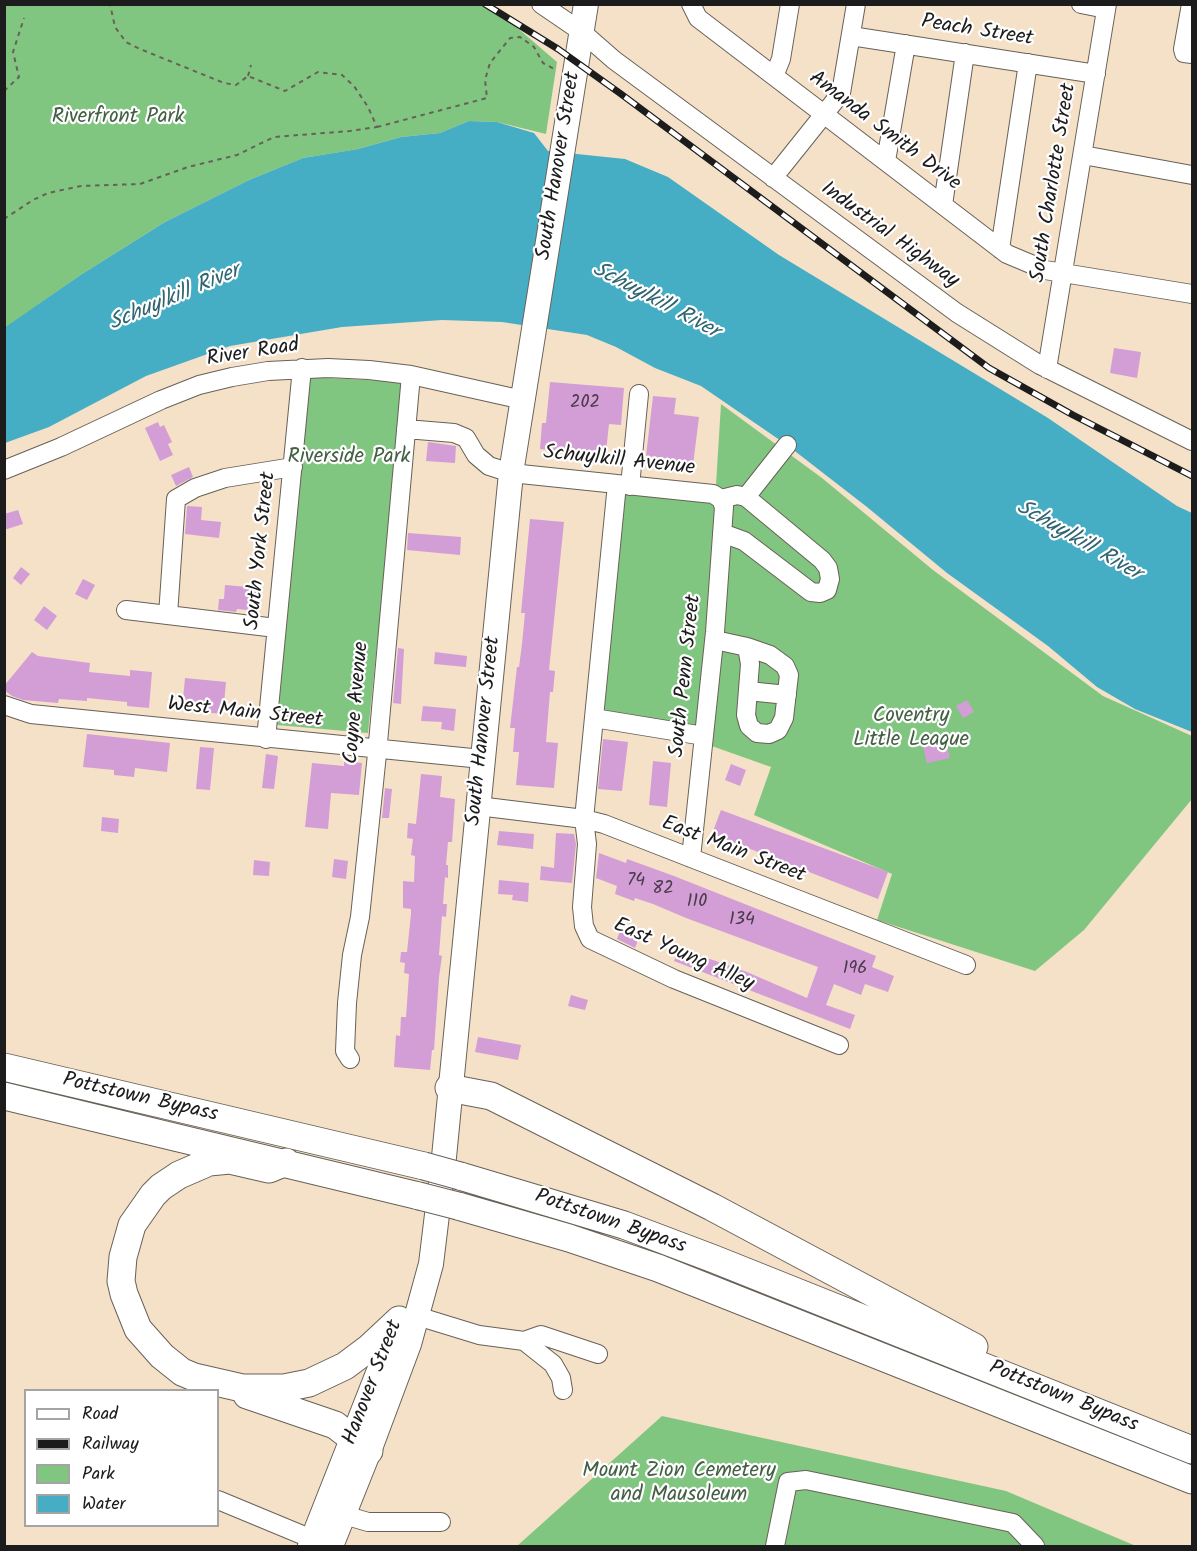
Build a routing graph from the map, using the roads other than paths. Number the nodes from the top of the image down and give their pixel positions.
1 (541, 4) edge
2 (586, 4) edge
3 (691, 4) edge
4 (790, 4) edge
5 (856, 4) edge
6 (1081, 4) edge
7 (1191, 4) edge
8 (1106, 7) edge
9 (582, 32) junction
10 (851, 36) junction
11 (906, 44) junction
12 (965, 53) junction
13 (1192, 54) edge
14 (1028, 63) junction
15 (1096, 74) junction
16 (774, 76) junction
17 (825, 115) junction
18 (1083, 155) junction
19 (886, 161) junction
20 (1192, 175) edge
21 (773, 178) junction
22 (943, 205) junction
23 (1000, 249) junction
24 (1064, 273) junction
25 (1192, 294) edge
26 (302, 368) junction
27 (1047, 369) junction
28 (411, 375) junction
29 (639, 394) dead end
30 (523, 400) junction
31 (406, 429) junction
32 (1192, 441) edge
33 (787, 445) dead end
34 (293, 467) junction
35 (4, 470) edge
36 (511, 473) junction
37 (624, 485) junction
38 (721, 499) junction
39 (753, 503) junction
40 (722, 533) junction
41 (126, 610) dead end
42 (168, 615) junction
43 (276, 628) junction
44 (715, 640) junction
45 (747, 647) junction
46 (748, 691) junction
47 (787, 695) junction
48 (4, 705) edge
49 (594, 718) junction
50 (704, 736) junction
51 (266, 739) junction
52 (376, 749) junction
53 (482, 759) junction
54 (477, 806) junction
55 (584, 819) junction
56 (691, 858) junction
57 (966, 965) dead end
58 (839, 1045) dead end
59 (350, 1059) dead end
60 (4, 1067) edge
61 (449, 1088) junction
62 (4, 1096) edge
63 (286, 1162) junction
64 (447, 1213) junction
65 (408, 1318) junction
66 (524, 1341) junction
67 (598, 1354) dead end
68 (194, 1377) junction
69 (563, 1390) dead end
70 (1049, 1392) junction
71 (361, 1445) junction
72 (1192, 1450) edge
73 (1192, 1480) edge
74 (219, 1500) edge
75 (344, 1515) junction
76 (441, 1522) dead end
77 (318, 1544) edge
78 (775, 1546) edge
79 (1035, 1546) edge

1 - 9 street, Industrial Highway
2 - 9 main road, South Hanover Street
3 - 16 street, Amanda Smith Drive
4 - 16 street
5 - 10 street
6 - 8 street
7 - 13 street
8 - 15 street, South Charlotte Street
9 - 21 street, Industrial Highway
9 - 30 main road, South Hanover Street
10 - 11 street, Peach Street
10 - 17 street
11 - 12 street, Peach Street
11 - 19 street
12 - 14 street, Peach Street
12 - 22 street
14 - 15 street, Peach Street
14 - 23 street
15 - 18 street, South Charlotte Street
16 - 17 street, Amanda Smith Drive
17 - 19 street, Amanda Smith Drive
17 - 21 street
18 - 20 street
18 - 24 street, South Charlotte Street
19 - 22 street, Amanda Smith Drive
21 - 27 street, Industrial Highway
22 - 23 street, Amanda Smith Drive
23 - 24 street, Amanda Smith Drive
24 - 25 street, Amanda Smith Drive
24 - 27 street, South Charlotte Street
26 - 28 street, River Road
26 - 34 street, South York Street
26 - 35 street, River Road
27 - 32 street, Industrial Highway
28 - 30 street, River Road
28 - 31 street, Coyne Avenue
29 - 37 street
30 - 36 main road, South Hanover Street
31 - 36 street, Schuylkill Avenue
31 - 52 street, Coyne Avenue
33 - 39 street
34 - 42 street
34 - 43 street, South York Street
36 - 37 street, Schuylkill Avenue
36 - 53 main road, South Hanover Street
37 - 38 street, Schuylkill Avenue
37 - 49 street
38 - 39 street, Schuylkill Avenue
38 - 40 street, South Penn Street
39 - 40 street
40 - 44 street, South Penn Street
41 - 42 street
42 - 43 street
43 - 51 street, South York Street
44 - 45 street
44 - 50 street, South Penn Street
45 - 46 street
45 - 47 street
46 - 47 street
46 - 47 street
48 - 51 street, West Main Street
49 - 50 street
49 - 55 street
50 - 56 street, South Penn Street
51 - 52 street, West Main Street
52 - 53 street, West Main Street
52 - 59 street, Coyne Avenue
53 - 54 main road, South Hanover Street
54 - 55 street, East Main Street
54 - 61 main road, South Hanover Street
55 - 56 street, East Main Street
55 - 58 street, East Young Alley
56 - 57 street, East Main Street
60 - 70 highway, Pottstown Bypass, bridge
61 - 64 main road, Hanover Street
61 - 70 highway
62 - 63 highway, Pottstown Bypass
63 - 64 highway, Pottstown Bypass, bridge
63 - 68 highway
64 - 65 main road, Hanover Street
64 - 73 highway, Pottstown Bypass
65 - 66 street
65 - 68 highway
65 - 71 main road, Hanover Street
66 - 67 street
66 - 69 street
68 - 71 highway
70 - 72 highway, Pottstown Bypass
71 - 75 main road, Hanover Street
71 - 77 main road, Hanover Street
74 - 77 street
75 - 76 street
75 - 77 main road, Hanover Street
78 - 79 street

